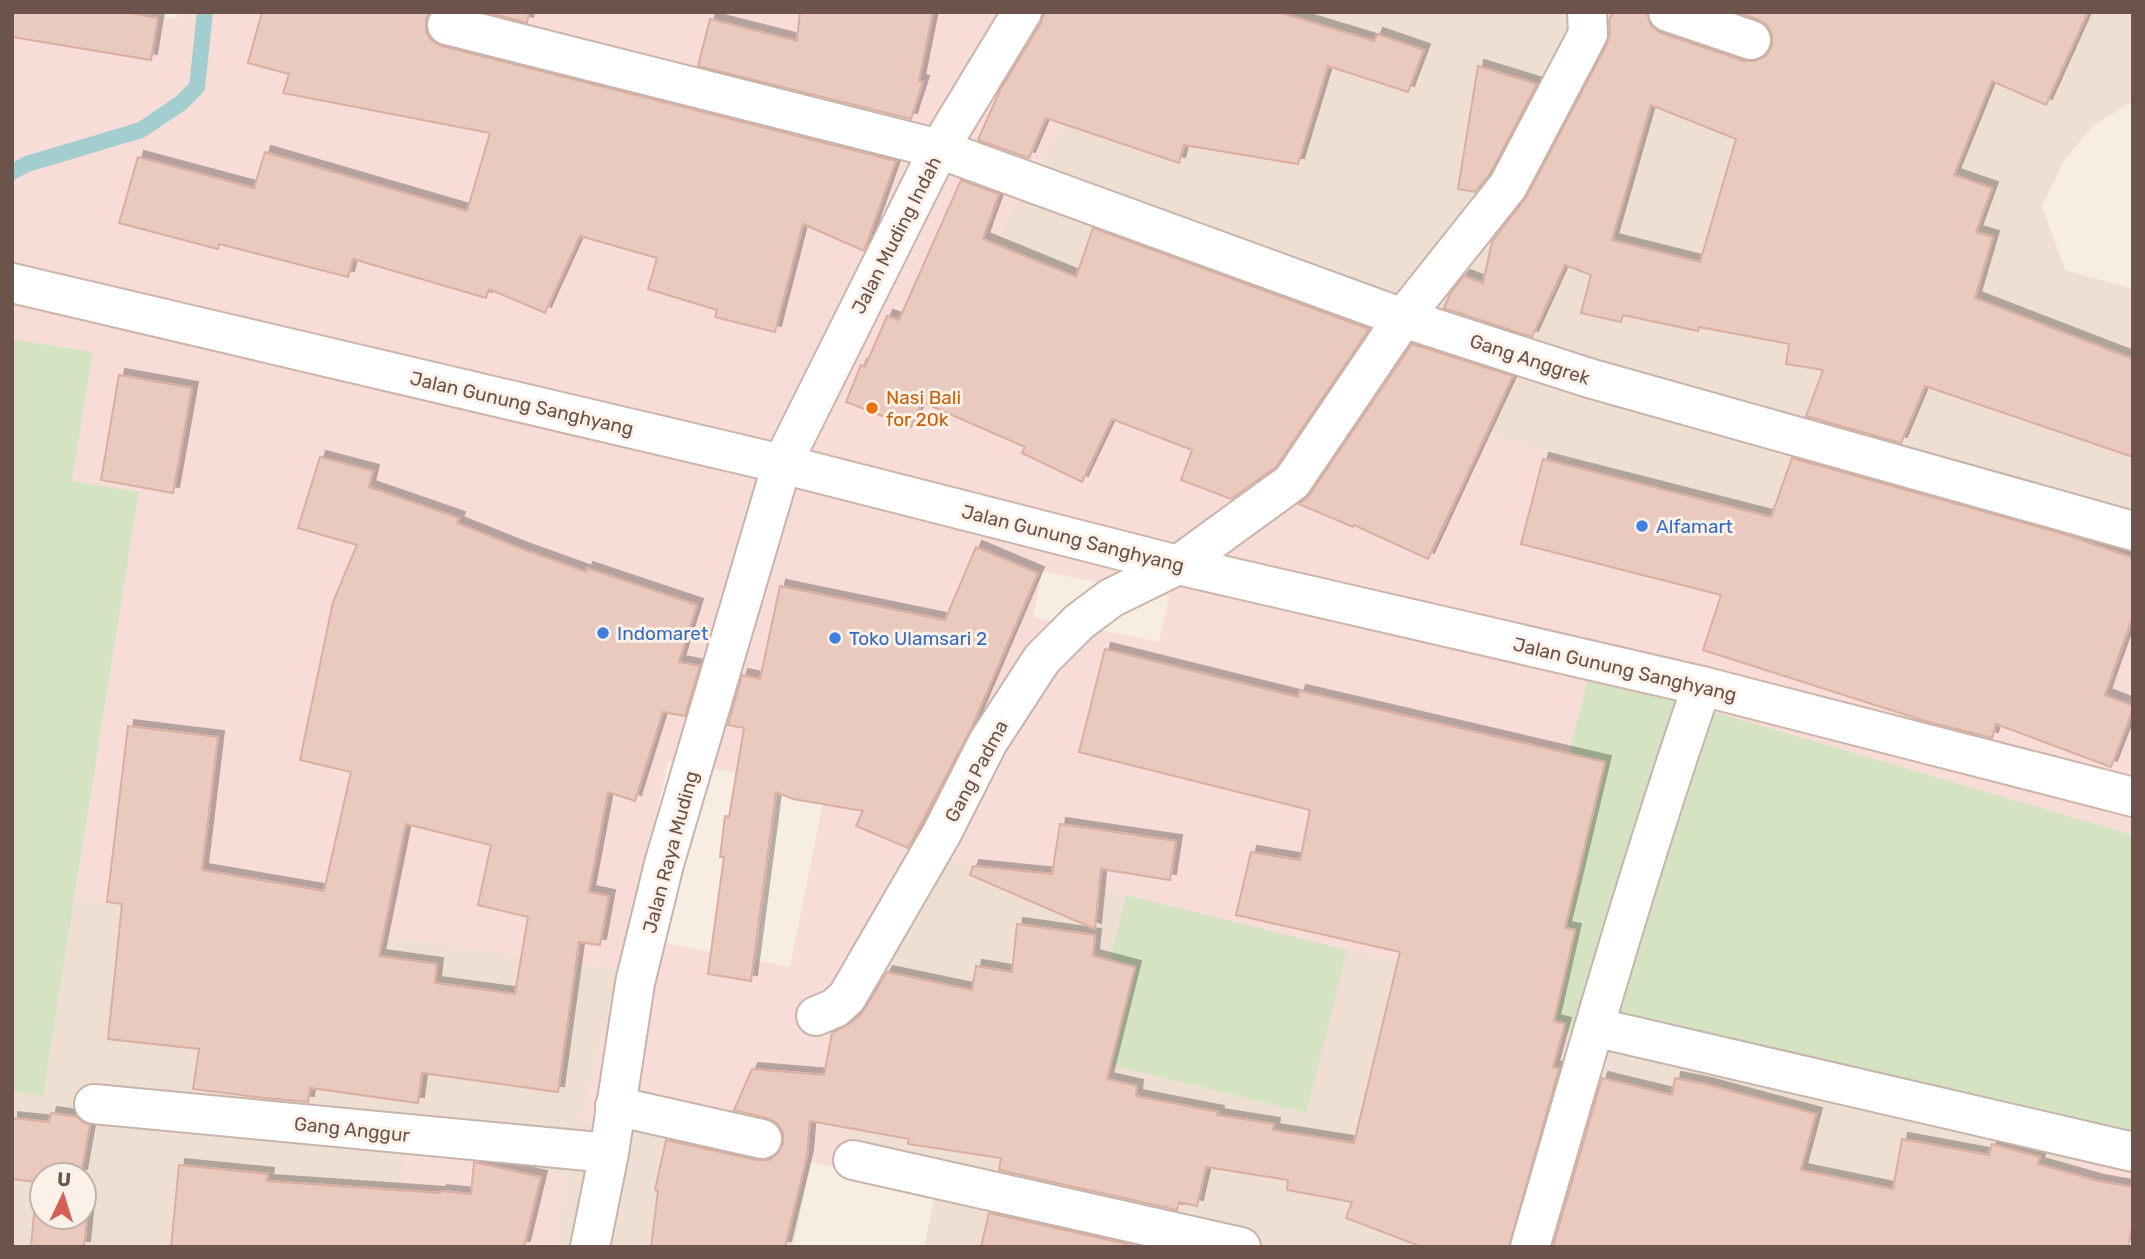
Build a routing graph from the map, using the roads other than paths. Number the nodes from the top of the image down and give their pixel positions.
1 (1022, 12) edge
2 (1587, 12) edge
3 (1668, 12) edge
4 (447, 25) dead end
5 (1751, 40) dead end
6 (939, 149) junction
7 (12, 283) edge
8 (1403, 318) junction
9 (782, 464) junction
10 (2133, 530) edge
11 (1178, 565) junction
12 (1702, 686) junction
13 (2133, 797) edge
14 (816, 1016) dead end
15 (1594, 1027) junction
16 (94, 1104) dead end
17 (615, 1106) junction
18 (761, 1139) dead end
19 (2133, 1152) edge
20 (609, 1153) junction
21 (853, 1160) dead end
22 (590, 1247) edge
23 (1241, 1247) edge
24 (1530, 1247) edge

1 - 6 street, Jalan Muding Indah
2 - 8 street, Gang Padma
3 - 5 street
4 - 6 street, Gang Anggrek
6 - 8 street, Gang Anggrek
6 - 9 street, Jalan Muding Indah
7 - 9 street, Jalan Gunung Sanghyang
8 - 10 street, Gang Anggrek
8 - 11 street, Gang Padma
9 - 11 street, Jalan Gunung Sanghyang
9 - 17 street, Jalan Raya Muding
11 - 12 street, Jalan Gunung Sanghyang
11 - 14 street, Gang Padma
12 - 13 street, Jalan Gunung Sanghyang
12 - 15 street
15 - 19 street
15 - 24 street
16 - 20 street, Gang Anggur
17 - 18 street
17 - 20 street, Jalan Raya Muding
20 - 22 street, Jalan Raya Muding
21 - 23 street

